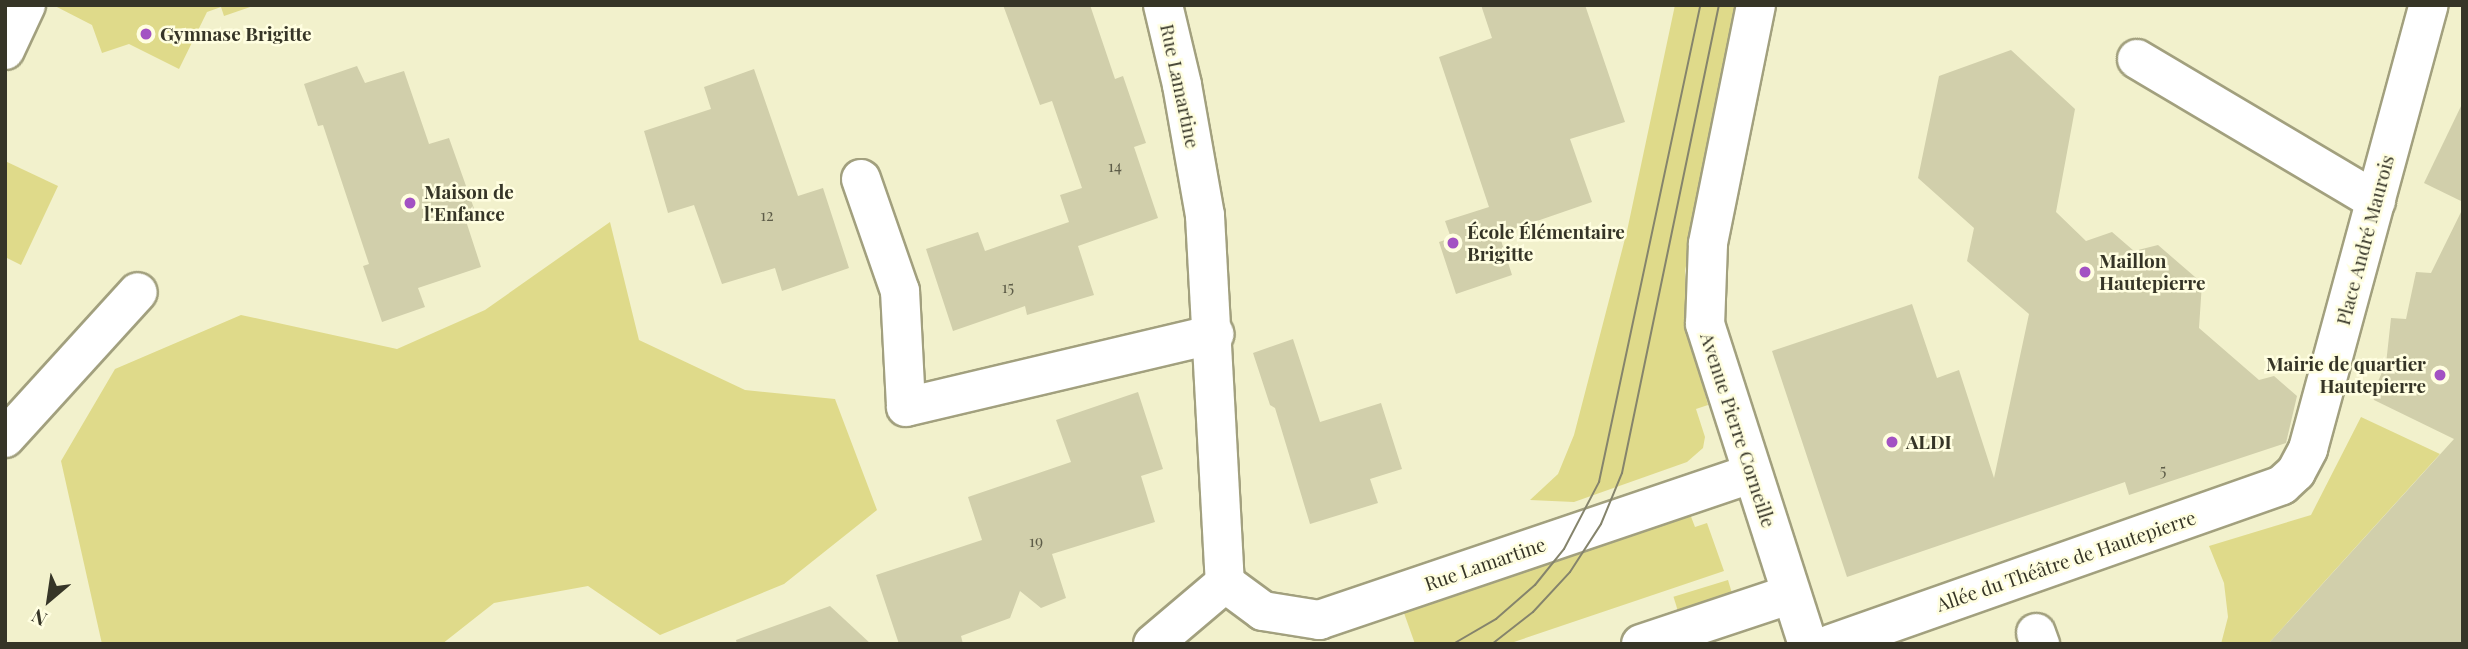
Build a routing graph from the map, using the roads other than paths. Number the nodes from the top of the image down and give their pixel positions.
1 (26, 5) edge
2 (1163, 5) edge
3 (1756, 5) edge
4 (2429, 5) edge
5 (5, 50) edge
6 (2137, 59) dead end
7 (860, 179) dead end
8 (2376, 201) junction
9 (138, 292) dead end
10 (1214, 334) junction
11 (5, 438) edge
12 (2296, 472) joint
13 (1751, 474) junction
14 (1225, 583) junction
15 (1791, 594) junction
16 (1153, 644) edge
17 (1641, 644) edge
18 (1808, 644) edge
19 (1831, 644) edge

1 - 5 street
2 - 10 street, Rue Lamartine
3 - 13 street, Avenue Pierre Corneille
4 - 8 street, Place André Maurois
6 - 8 street
7 - 10 street
8 - 12 street, Place André Maurois
9 - 11 street
10 - 14 street, Rue Lamartine
12 - 19 street, Allée du Théâtre de Hautepierre
13 - 14 street, Rue Lamartine
13 - 15 street, Avenue Pierre Corneille
14 - 16 street
15 - 17 street
15 - 18 street, Avenue Pierre Corneille

